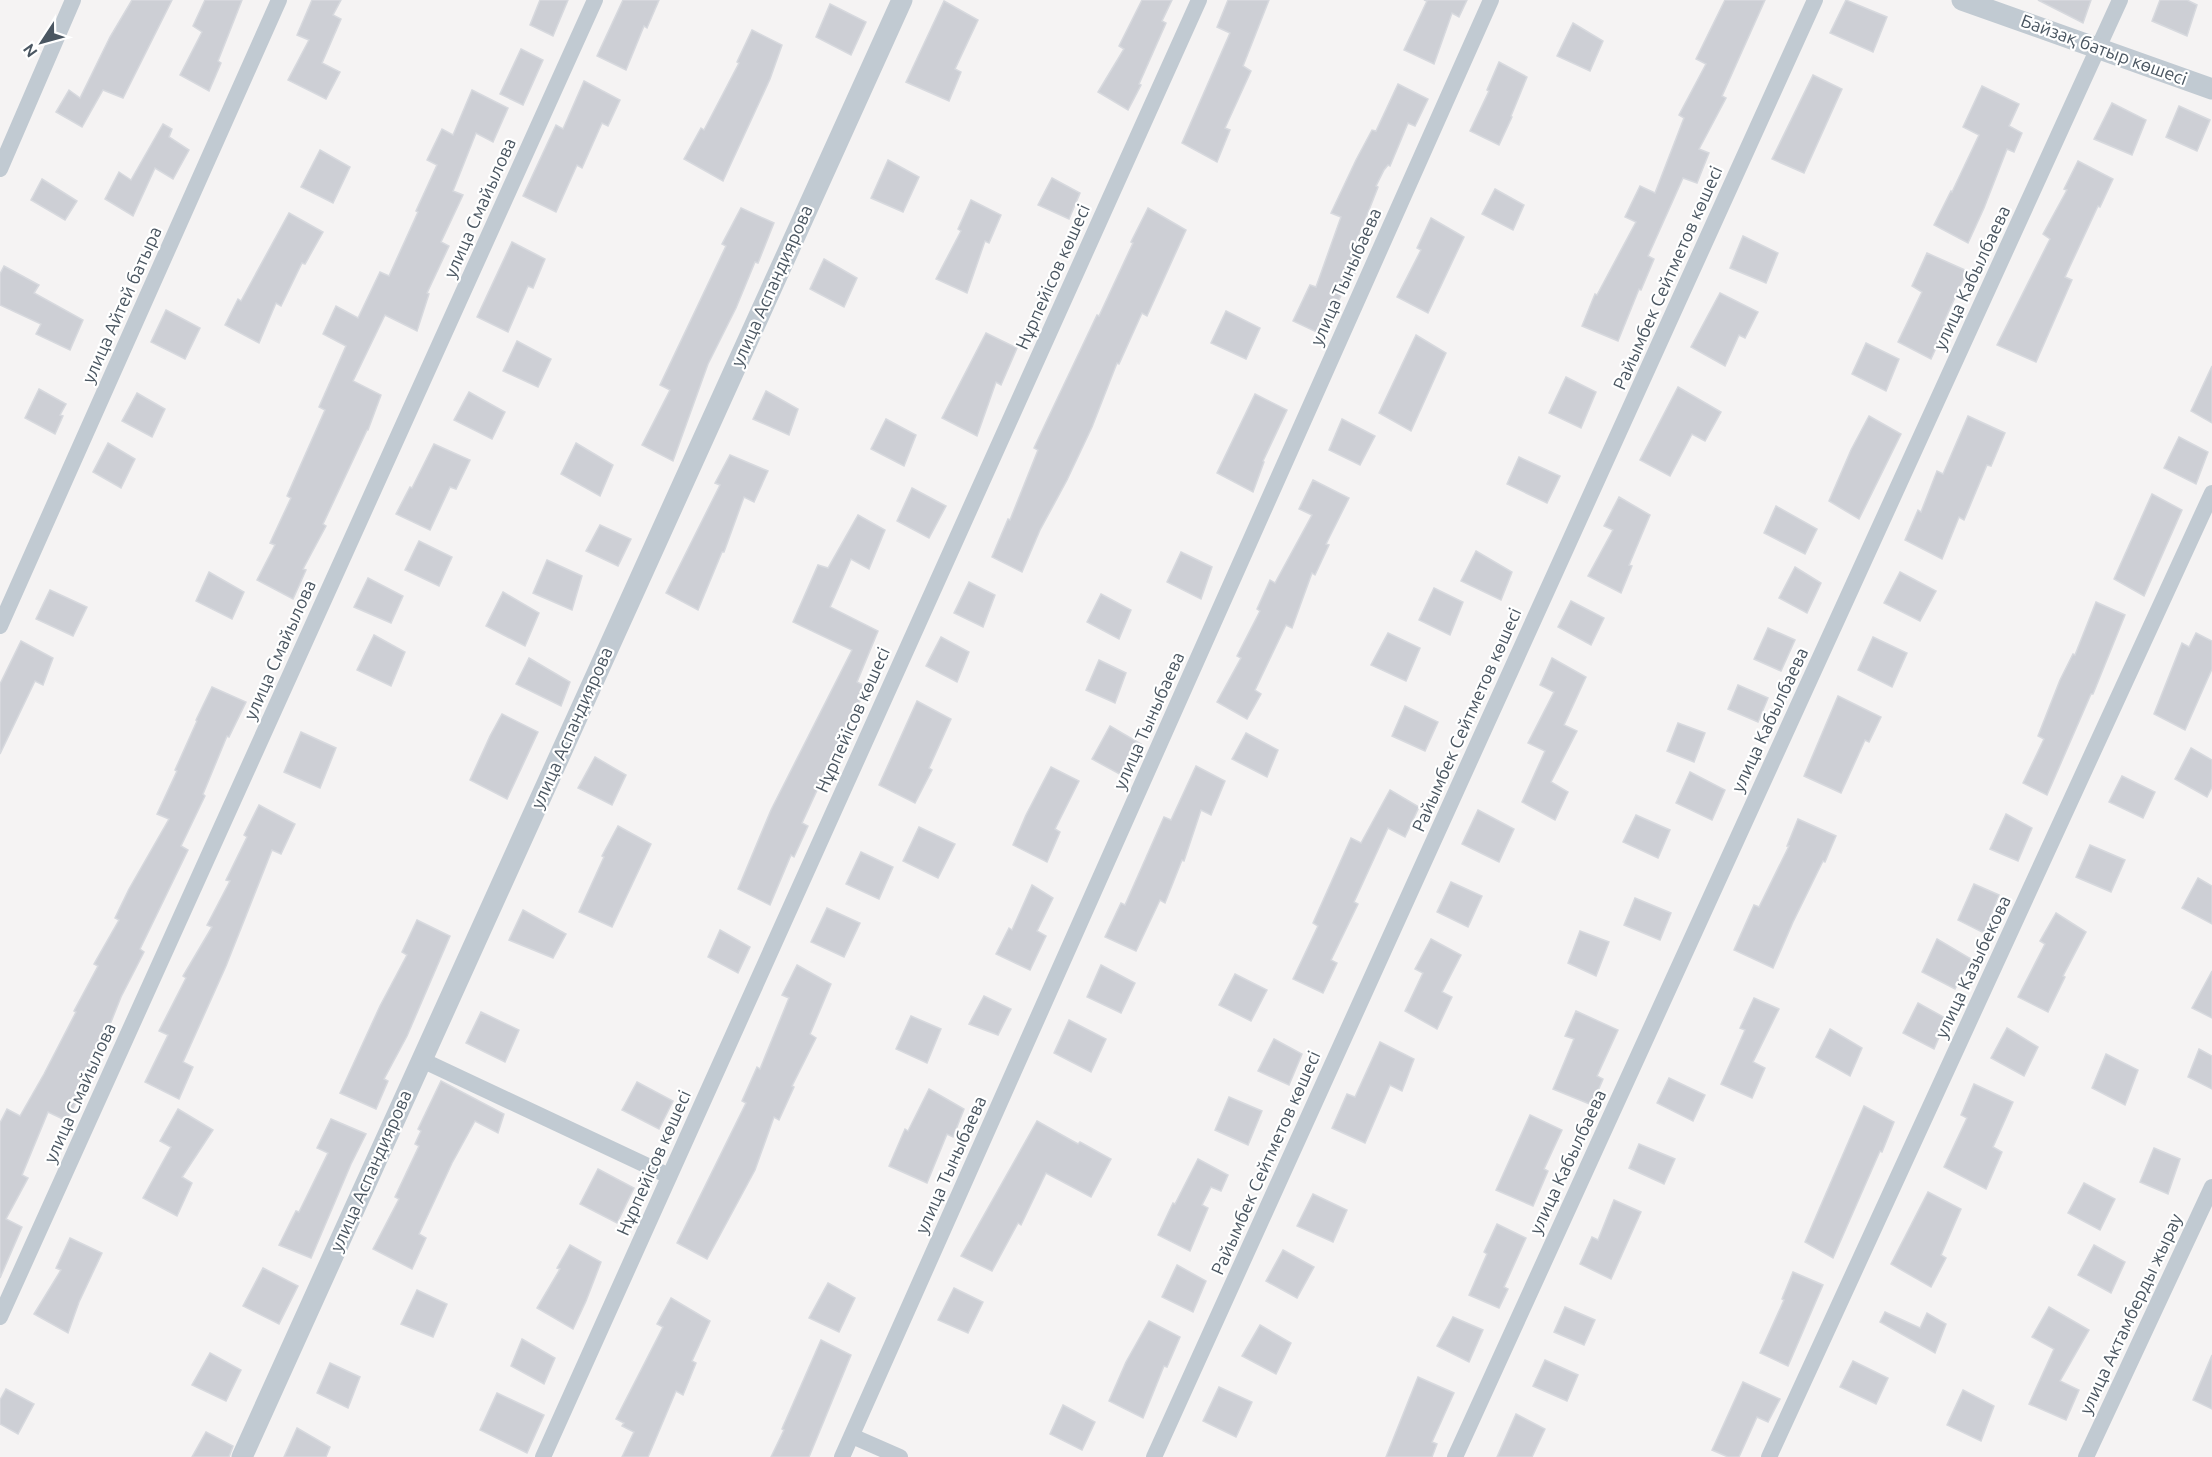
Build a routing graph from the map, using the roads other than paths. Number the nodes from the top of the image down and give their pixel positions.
1 (73, 0) edge
2 (279, 0) edge
3 (596, 0) edge
4 (902, 0) edge
5 (1199, 0) edge
6 (1491, 0) edge
7 (1815, 0) edge
8 (1962, 0) edge
9 (2120, 0) edge
10 (2098, 47) junction
11 (2212, 89) edge
12 (0, 169) edge
13 (2212, 493) edge
14 (0, 626) edge
15 (422, 1060) junction
16 (669, 1176) junction
17 (2212, 1187) edge
18 (0, 1317) edge
19 (852, 1436) junction
20 (242, 1457) edge
21 (543, 1457) edge
22 (842, 1457) edge
23 (900, 1457) edge
24 (1154, 1457) edge
25 (1455, 1457) edge
26 (1769, 1457) edge
27 (2086, 1457) edge

1 - 12 street
2 - 14 street, улица Айтей батыра
3 - 18 street, улица Смайылова
4 - 15 street, улица Аспандиярова
5 - 16 street, Нұрпейісов көшесі
6 - 19 street, улица Тыныбаева
7 - 24 street, Райымбек Сейтметов көшесі
8 - 10 street, Байзақ батыр көшесі
9 - 10 street, улица Кабылбаева
10 - 11 street, Байзақ батыр көшесі
10 - 25 street, улица Кабылбаева
13 - 26 street, улица Казыбекова
15 - 16 street
15 - 20 street, улица Аспандиярова
16 - 21 street, Нұрпейісов көшесі
17 - 27 street, улица Актамберды жырау
19 - 22 street, улица Тыныбаева
19 - 23 street

